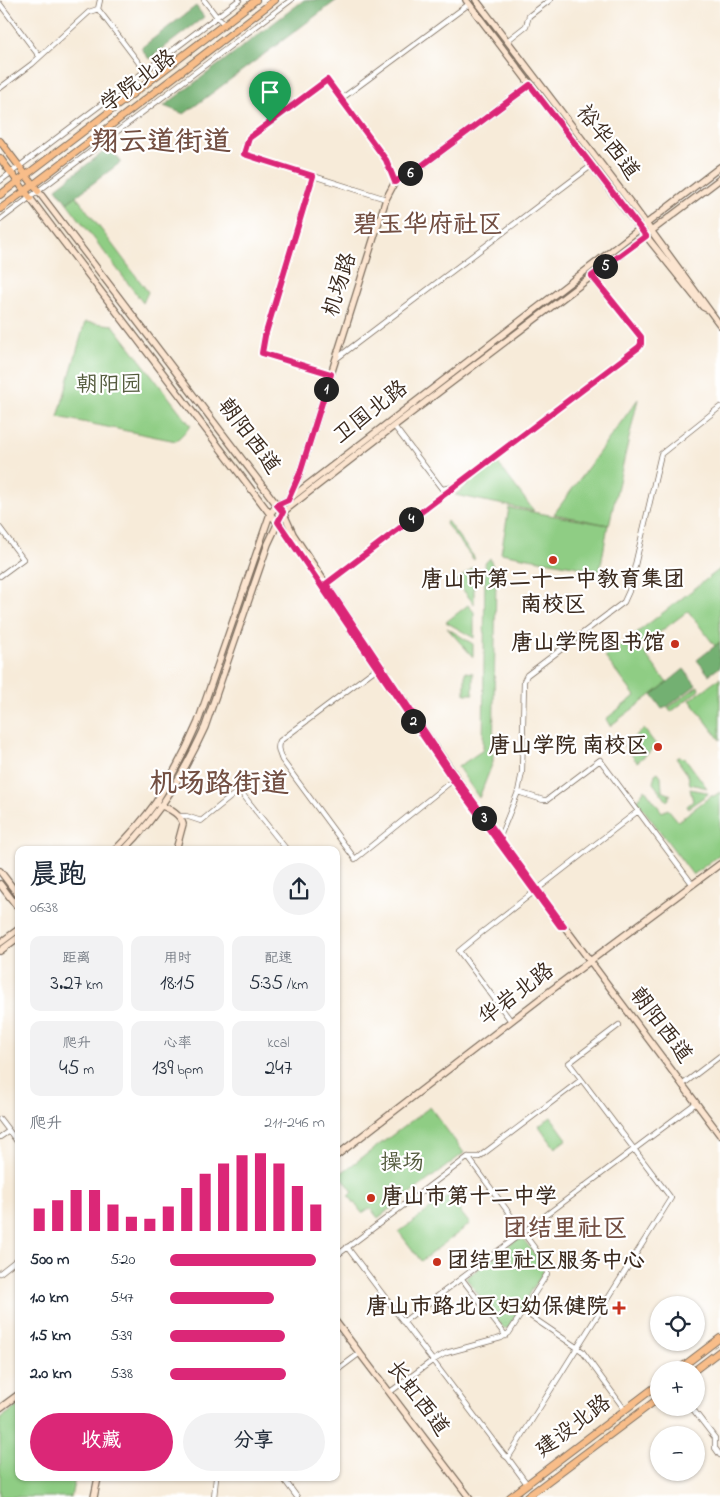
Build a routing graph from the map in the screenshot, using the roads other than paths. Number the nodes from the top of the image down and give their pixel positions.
1 (100, 0) edge
2 (204, 0) edge
3 (239, 0) edge
4 (256, 0) edge
5 (275, 0) edge
6 (292, 0) edge
7 (476, 0) edge
8 (550, 0) edge
9 (468, 2) edge
10 (0, 4) edge
11 (98, 9) junction
12 (217, 17) junction
13 (224, 24) junction
14 (231, 33) junction
15 (238, 41) junction
16 (507, 41) junction
17 (501, 46) junction
18 (39, 56) junction
19 (145, 71) junction
20 (151, 79) junction
21 (530, 85) junction
22 (0, 88) edge
23 (341, 99) junction
24 (0, 141) edge
25 (0, 158) edge
26 (592, 166) junction
27 (20, 167) junction
28 (720, 168) edge
29 (11, 173) junction
30 (26, 175) junction
31 (313, 176) junction
32 (720, 179) edge
33 (0, 181) edge
34 (18, 182) junction
35 (395, 182) junction
36 (33, 184) junction
37 (25, 191) junction
38 (38, 191) junction
39 (0, 195) edge
40 (30, 198) junction
41 (386, 199) junction
42 (0, 208) edge
43 (0, 220) edge
44 (646, 224) junction
45 (640, 228) junction
46 (649, 234) junction
47 (592, 276) junction
48 (720, 325) edge
49 (336, 359) junction
50 (331, 374) junction
51 (720, 407) edge
52 (394, 426) junction
53 (454, 487) junction
54 (288, 500) junction
55 (277, 505) junction
56 (283, 512) junction
57 (270, 514) junction
58 (278, 522) junction
59 (0, 528) edge
60 (0, 576) edge
61 (326, 584) junction
62 (377, 668) junction
63 (453, 780) junction
64 (518, 792) junction
65 (155, 803) junction
66 (162, 805) junction
67 (638, 811) junction
68 (179, 816) junction
69 (500, 839) junction
70 (119, 846) edge
71 (128, 846) edge
72 (177, 846) edge
73 (283, 846) edge
74 (720, 864) edge
75 (0, 871) edge
76 (0, 884) edge
77 (693, 885) junction
78 (15, 891) edge
79 (535, 891) junction
80 (15, 904) edge
81 (15, 932) edge
82 (15, 940) edge
83 (0, 943) edge
84 (0, 951) edge
85 (590, 962) junction
86 (511, 1021) junction
87 (619, 1025) dead end
88 (720, 1056) edge
89 (581, 1080) junction
90 (682, 1085) junction
91 (696, 1103) junction
92 (0, 1119) edge
93 (9, 1131) junction
94 (720, 1135) edge
95 (0, 1137) edge
96 (15, 1139) edge
97 (634, 1150) junction
98 (340, 1153) edge
99 (468, 1157) junction
100 (524, 1233) junction
101 (347, 1248) junction
102 (340, 1253) edge
103 (15, 1261) edge
104 (0, 1272) edge
105 (462, 1279) junction
106 (523, 1312) junction
107 (403, 1322) junction
108 (340, 1327) edge
109 (506, 1336) junction
110 (720, 1338) edge
111 (578, 1347) junction
112 (720, 1352) edge
113 (360, 1353) junction
114 (432, 1361) junction
115 (690, 1361) edge
116 (705, 1363) edge
117 (340, 1368) edge
118 (650, 1391) edge
119 (390, 1392) junction
120 (15, 1397) edge
121 (650, 1405) edge
122 (0, 1408) edge
123 (625, 1410) junction
124 (698, 1416) edge
125 (720, 1455) edge
126 (508, 1458) junction
127 (97, 1481) edge
128 (216, 1481) edge
129 (285, 1481) edge
130 (527, 1484) junction
131 (94, 1497) edge
132 (214, 1497) edge
133 (298, 1497) edge
134 (469, 1497) edge
135 (510, 1497) edge
136 (527, 1497) edge

1 - 11 street
2 - 12 street
3 - 12 street
4 - 13 main road, 学院北路
5 - 14 main road, 学院北路
6 - 15 street
7 - 16 main road, 裕华西道
8 - 16 street
9 - 17 main road, 裕华西道
9 - 23 street
10 - 18 street
11 - 18 street
11 - 19 street
12 - 13 street
12 - 19 street
13 - 14 main road
13 - 20 main road, 学院北路
14 - 15 street
14 - 36 main road, 学院北路
15 - 38 street
16 - 17 main road
16 - 44 main road, 裕华西道
17 - 21 main road, 裕华西道
18 - 22 street
19 - 20 street
19 - 27 street
20 - 30 main road, 学院北路
21 - 26 main road, 裕华西道
21 - 35 main road
23 - 31 street
23 - 35 street
24 - 27 main road, 朝阳西道
25 - 29 main road, 朝阳西道
26 - 45 main road, 裕华西道
26 - 49 street
27 - 29 street
27 - 30 main road, 朝阳西道
28 - 44 main road, 卫国北路
29 - 33 street
29 - 34 main road, 朝阳西道
30 - 34 main road, 学院北路
30 - 36 main road, 朝阳西道
31 - 41 street
31 - 50 street
32 - 46 main road, 卫国北路
34 - 37 main road, 朝阳西道
34 - 39 main road, 学院北路
35 - 41 main road, 机场路
36 - 37 main road, 学院北路
36 - 38 main road, 朝阳西道
37 - 40 main road, 朝阳西道
37 - 42 main road, 学院北路
38 - 40 street
38 - 55 main road, 朝阳西道
40 - 43 street
40 - 57 main road, 朝阳西道
41 - 49 main road, 机场路
44 - 45 main road, 卫国北路
44 - 46 main road, 裕华西道
45 - 46 main road, 裕华西道
45 - 54 main road, 卫国北路
46 - 47 main road, 卫国北路
46 - 48 main road, 裕华西道
47 - 52 main road, 卫国北路
47 - 53 street
49 - 50 main road, 机场路
50 - 54 main road, 机场路
51 - 64 street
52 - 53 street
52 - 56 main road, 卫国北路
53 - 61 street
54 - 55 main road, 卫国北路
55 - 56 main road, 朝阳西道
55 - 57 main road, 卫国北路
56 - 58 main road, 卫国北路
56 - 61 main road, 朝阳西道
57 - 58 main road, 朝阳西道
57 - 65 main road, 卫国北路
58 - 62 main road, 朝阳西道
58 - 66 main road, 卫国北路
59 - 60 street
61 - 69 main road, 朝阳西道
62 - 63 main road, 朝阳西道
62 - 63 street
63 - 79 main road, 朝阳西道
64 - 67 street
64 - 69 street
65 - 66 main road
65 - 70 main road, 卫国北路
66 - 68 main road
66 - 71 main road, 卫国北路
67 - 77 street
67 - 79 street
68 - 72 main road
68 - 73 street
69 - 79 main road, 朝阳西道
74 - 77 main road, 华岩北路
75 - 78 main road
76 - 80 main road
77 - 85 main road, 华岩北路
79 - 85 main road, 朝阳西道
79 - 86 street
81 - 83 main road
82 - 84 main road
85 - 86 main road, 华岩北路
85 - 90 main road, 朝阳西道
86 - 98 main road, 华岩北路
87 - 89 street
88 - 90 street
89 - 97 street
89 - 99 street
90 - 91 main road, 朝阳西道
91 - 94 main road, 朝阳西道
91 - 97 street
92 - 93 street
93 - 95 street
93 - 96 street
97 - 100 street
97 - 111 street
99 - 100 street
99 - 101 street
100 - 105 street
100 - 106 street
101 - 102 street
101 - 107 street
103 - 104 street
105 - 107 street
105 - 109 street
106 - 109 street
106 - 111 street
107 - 114 street
108 - 113 main road, 长虹西道
109 - 114 street
110 - 115 main road
111 - 123 street
111 - 126 street
112 - 116 main road
113 - 117 street
113 - 119 main road, 长虹西道
114 - 119 street
114 - 126 street
118 - 123 main road, 建设北路
119 - 134 main road, 长虹西道
120 - 122 main road
121 - 136 main road, 建设北路
123 - 130 main road, 建设北路
124 - 125 street
126 - 130 street
127 - 131 main road
128 - 132 street
129 - 133 street
130 - 135 main road, 建设北路

